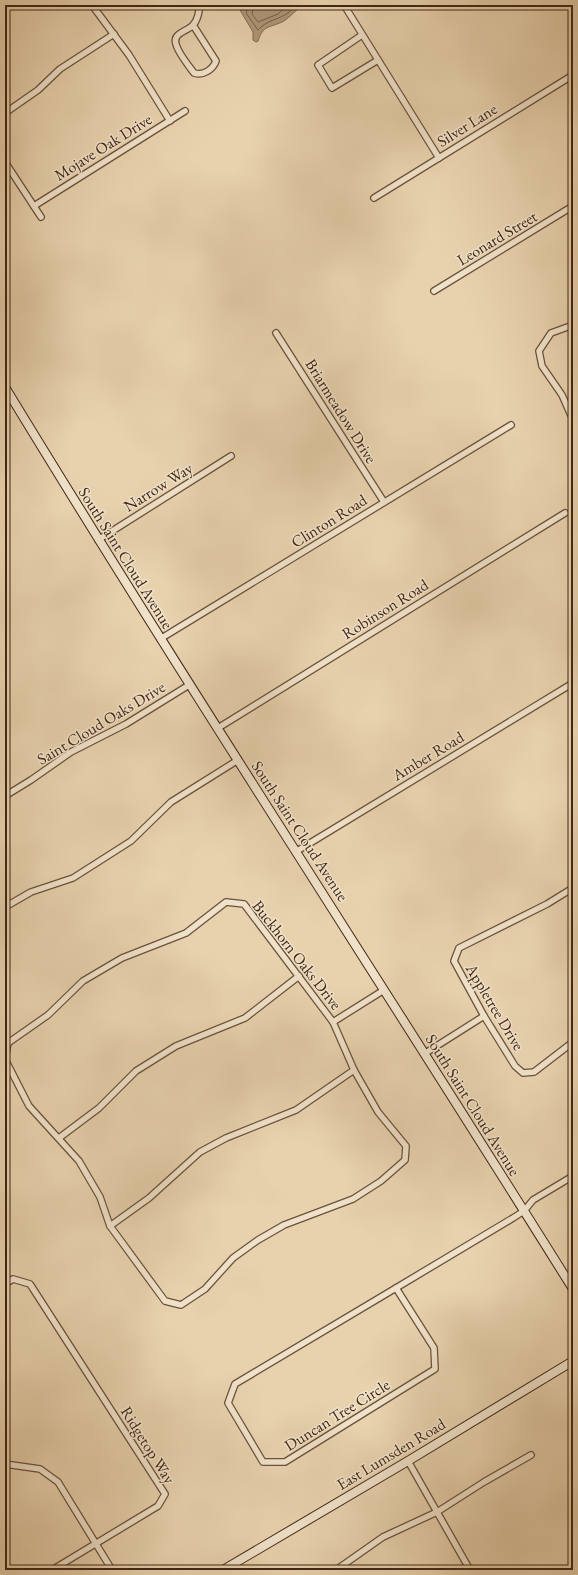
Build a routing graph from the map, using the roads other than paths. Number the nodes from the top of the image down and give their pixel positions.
1 (92, 5) edge
2 (199, 5) edge
3 (344, 5) edge
4 (193, 25) junction
5 (114, 34) junction
6 (362, 35) junction
7 (378, 60) junction
8 (573, 75) edge
9 (185, 111) dead end
10 (5, 113) edge
11 (170, 120) junction
12 (5, 158) edge
13 (439, 158) junction
14 (374, 198) dead end
15 (34, 206) junction
16 (573, 206) edge
17 (41, 217) dead end
18 (434, 291) dead end
19 (573, 325) edge
20 (276, 333) dead end
21 (5, 387) edge
22 (573, 420) edge
23 (511, 425) dead end
24 (231, 456) dead end
25 (384, 502) junction
26 (565, 513) dead end
27 (98, 540) junction
28 (160, 639) junction
29 (573, 683) edge
30 (189, 685) junction
31 (218, 728) junction
32 (238, 760) junction
33 (5, 796) edge
34 (297, 851) junction
35 (573, 888) edge
36 (5, 907) edge
37 (299, 976) junction
38 (384, 990) junction
39 (484, 1016) junction
40 (333, 1022) junction
41 (573, 1042) edge
42 (424, 1054) junction
43 (354, 1070) junction
44 (59, 1138) junction
45 (573, 1176) edge
46 (524, 1211) junction
47 (110, 1226) junction
48 (5, 1284) edge
49 (396, 1288) junction
50 (573, 1289) edge
51 (573, 1361) edge
52 (531, 1455) dead end
53 (408, 1461) junction
54 (5, 1464) edge
55 (437, 1512) junction
56 (96, 1543) junction
57 (52, 1570) edge
58 (112, 1570) edge
59 (223, 1570) edge
60 (336, 1570) edge
61 (470, 1570) edge

1 - 5 street
2 - 4 street
3 - 6 street
4 - 4 street
5 - 10 street
5 - 11 street
6 - 7 street
6 - 7 street
7 - 13 street
8 - 13 street, Silver Lane
9 - 11 street, Mojave Oak Drive
11 - 15 street, Mojave Oak Drive
12 - 15 street
13 - 14 street, Silver Lane
15 - 17 street
16 - 18 street, Leonard Street
19 - 22 street
20 - 25 street, Briarmeadow Drive
21 - 27 street, South Saint Cloud Avenue
23 - 25 street, Clinton Road
24 - 27 street, Narrow Way
25 - 28 street, Clinton Road
26 - 31 street, Robinson Road
27 - 28 street, South Saint Cloud Avenue
28 - 30 street, South Saint Cloud Avenue
29 - 34 street, Amber Road
30 - 31 street, South Saint Cloud Avenue
30 - 33 street, Saint Cloud Oaks Drive
31 - 32 street, South Saint Cloud Avenue
32 - 34 street, South Saint Cloud Avenue
32 - 36 street
34 - 38 street, South Saint Cloud Avenue
35 - 39 street, Appletree Drive
37 - 40 street, Buckhorn Oaks Drive
37 - 44 street
37 - 44 street, Buckhorn Oaks Drive
38 - 40 street, Buckhorn Oaks Drive
38 - 42 street, South Saint Cloud Avenue
39 - 41 street, Appletree Drive
39 - 42 street
40 - 43 street, Buckhorn Oaks Drive
42 - 46 street, South Saint Cloud Avenue
43 - 47 street
43 - 47 street, Buckhorn Oaks Drive
44 - 47 street, Buckhorn Oaks Drive
45 - 46 street, Duncan Tree Circle
46 - 49 street, Duncan Tree Circle
46 - 50 street, South Saint Cloud Avenue
48 - 56 street, Ridgetop Way
49 - 49 street, Duncan Tree Circle
51 - 53 street, East Lumsden Road
52 - 55 street
53 - 55 street
53 - 59 street, East Lumsden Road
54 - 56 street
55 - 60 street
55 - 61 street
56 - 57 street, Ridgetop Way
56 - 58 street

